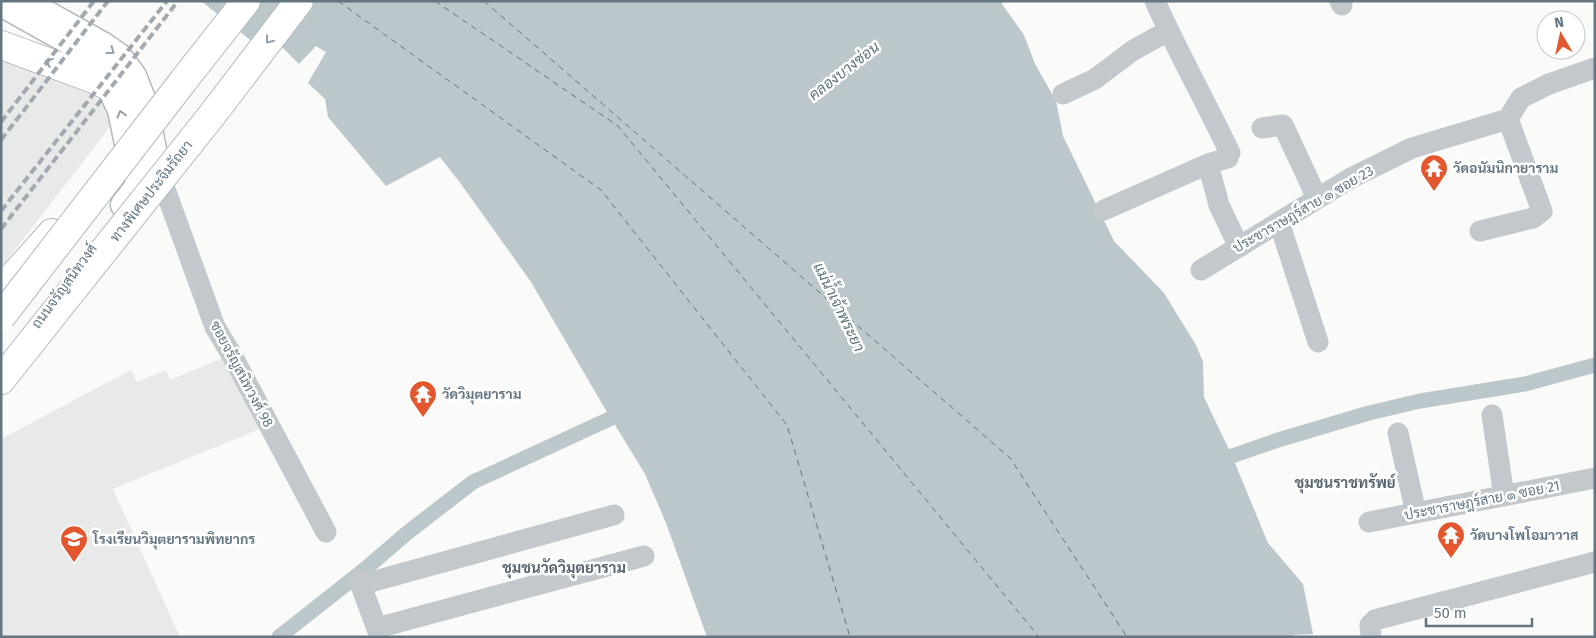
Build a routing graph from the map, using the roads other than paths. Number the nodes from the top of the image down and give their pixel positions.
1 (23, 1) edge
2 (246, 1) edge
3 (299, 1) edge
4 (1155, 1) edge
5 (1, 3) edge
6 (1168, 31) junction
7 (1, 45) edge
8 (1595, 68) edge
9 (110, 87) junction
10 (1063, 94) dead end
11 (1508, 119) junction
12 (1262, 128) dead end
13 (152, 153) junction
14 (1208, 164) junction
15 (100, 189) junction
16 (1317, 198) junction
17 (1104, 210) dead end
18 (1279, 222) junction
19 (1480, 231) dead end
20 (1239, 247) junction
21 (1201, 270) dead end
22 (1, 290) edge
23 (1, 317) edge
24 (1, 329) edge
25 (1318, 342) dead end
26 (1, 371) edge
27 (1, 380) edge
28 (1492, 415) dead end
29 (1398, 433) dead end
30 (1595, 478) edge
31 (1504, 496) junction
32 (1416, 513) junction
33 (614, 515) dead end
34 (1368, 522) dead end
35 (326, 532) dead end
36 (644, 556) dead end
37 (1595, 562) edge
38 (378, 632) edge
39 (1371, 637) edge

1 -> 13 main road, ถนนจรัญสนิทวงศ์
2 - 15 highway, bridge
3 -> 27 highway, ทางพิเศษประจิมรัถยา, bridge
4 - 6 street
5 - 9 main road, ถนนจรัญสนิทวงศ์
6 - 10 street
6 - 14 street
9 -> 7 highway
8 - 11 street
24 -> 9 main road, ถนนจรัญสนิทวงศ์
11 - 16 street, ประชาราษฎร์สาย ๑ ซอย 23
11 - 19 street
12 - 16 street
13 - 26 main road, ถนนจรัญสนิทวงศ์
13 - 35 street, ซอยจรัญสนิทวงศ์ 98
14 - 17 street
14 - 20 street
15 - 22 highway, bridge
15 - 23 highway, bridge
16 - 18 street, ประชาราษฎร์สาย ๑ ซอย 23
18 - 20 street, ประชาราษฎร์สาย ๑ ซอย 23
18 - 25 street
20 - 21 street, ประชาราษฎร์สาย ๑ ซอย 23
28 - 31 street
29 - 32 street
30 - 31 street, ประชาราษฎร์สาย ๑ ซอย 21
31 - 32 street, ประชาราษฎร์สาย ๑ ซอย 21
32 - 34 street, ประชาราษฎร์สาย ๑ ซอย 21
33 - 38 street
36 - 38 street
37 - 39 street

